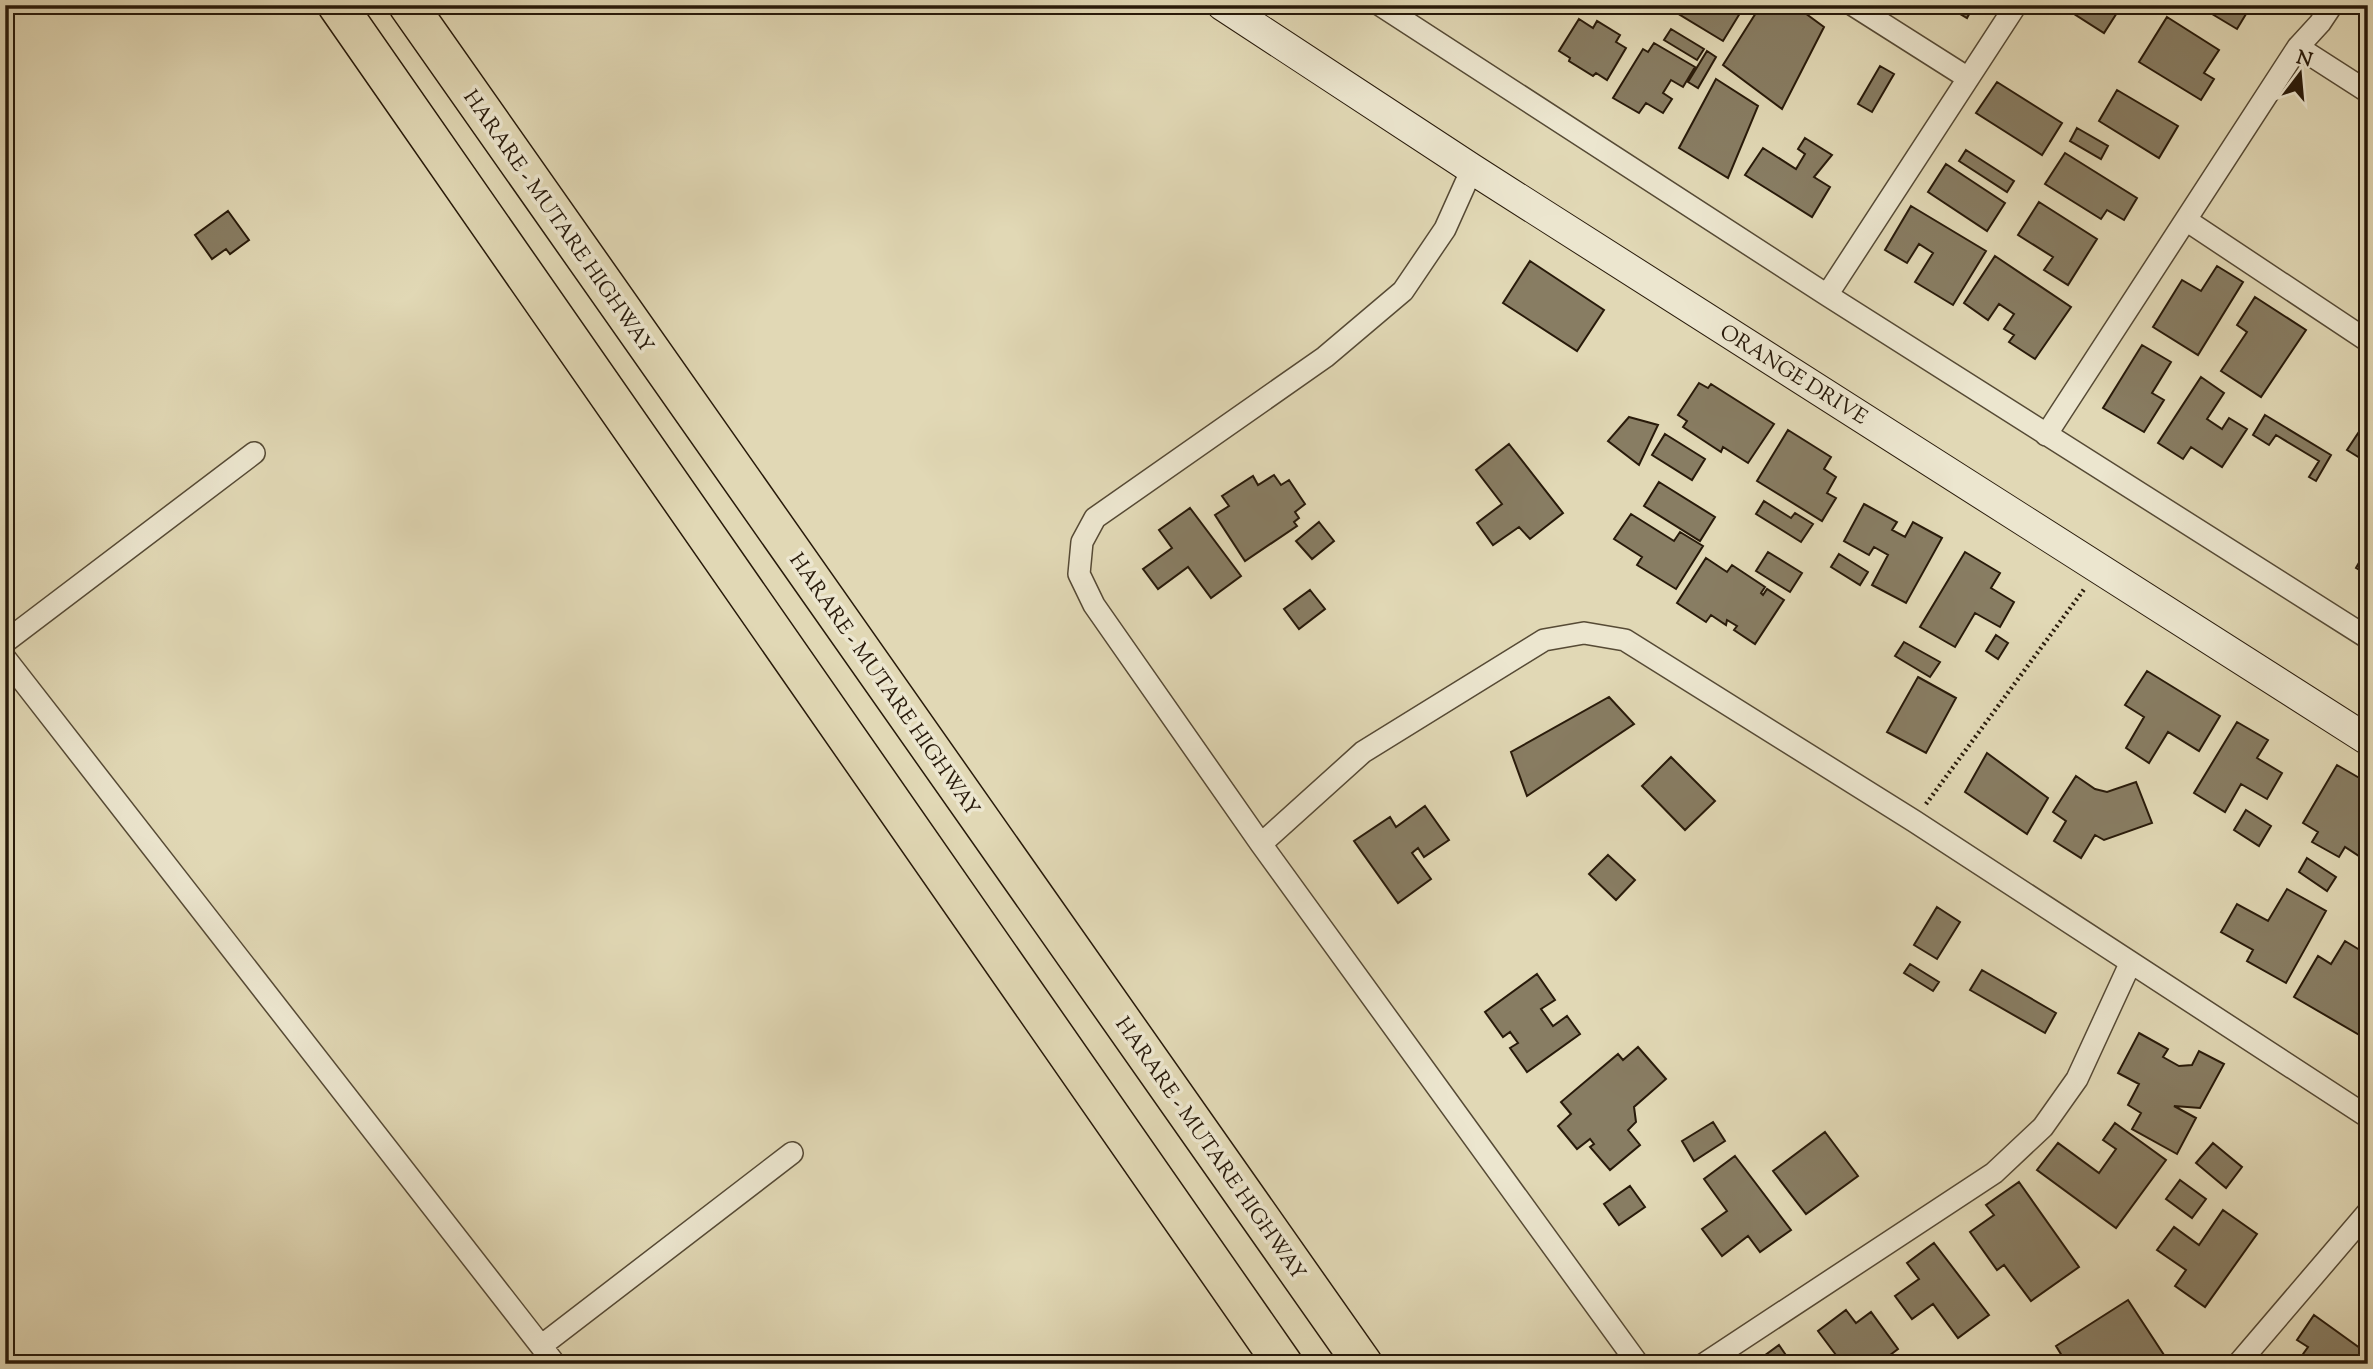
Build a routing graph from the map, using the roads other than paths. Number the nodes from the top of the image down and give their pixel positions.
1 (337, 5) edge
2 (408, 5) edge
3 (1222, 5) edge
4 (1380, 5) edge
5 (1853, 5) edge
6 (2015, 5) edge
7 (2332, 5) edge
8 (2298, 47) junction
9 (1968, 78) junction
10 (2368, 92) edge
11 (1472, 169) junction
12 (2186, 220) junction
13 (1826, 295) junction
14 (2368, 341) edge
15 (2046, 435) junction
16 (254, 453) dead end
17 (2368, 638) edge
18 (5, 642) edge
19 (5, 658) edge
20 (2368, 740) edge
21 (1261, 844) junction
22 (2130, 964) junction
23 (2368, 1117) edge
24 (792, 1153) dead end
25 (2368, 1212) edge
26 (541, 1346) junction
27 (555, 1364) edge
28 (1283, 1364) edge
29 (1363, 1364) edge
30 (1638, 1364) edge
31 (1704, 1364) edge
32 (2238, 1364) edge

1 - 28 highway
2 - 29 highway, HARARE - MUTARE HIGHWAY
3 - 11 street, ORANGE DRIVE
4 - 13 street
5 - 9 street
6 - 9 street
7 - 8 street
8 - 10 street
8 - 12 street
9 - 13 street
11 - 20 street, ORANGE DRIVE
11 - 21 street
12 - 14 street
12 - 15 street
13 - 15 street
15 - 17 street
16 - 18 street
19 - 26 street
21 - 22 street
21 - 30 street
22 - 23 street
22 - 31 street
24 - 26 street
25 - 32 street
26 - 27 street

